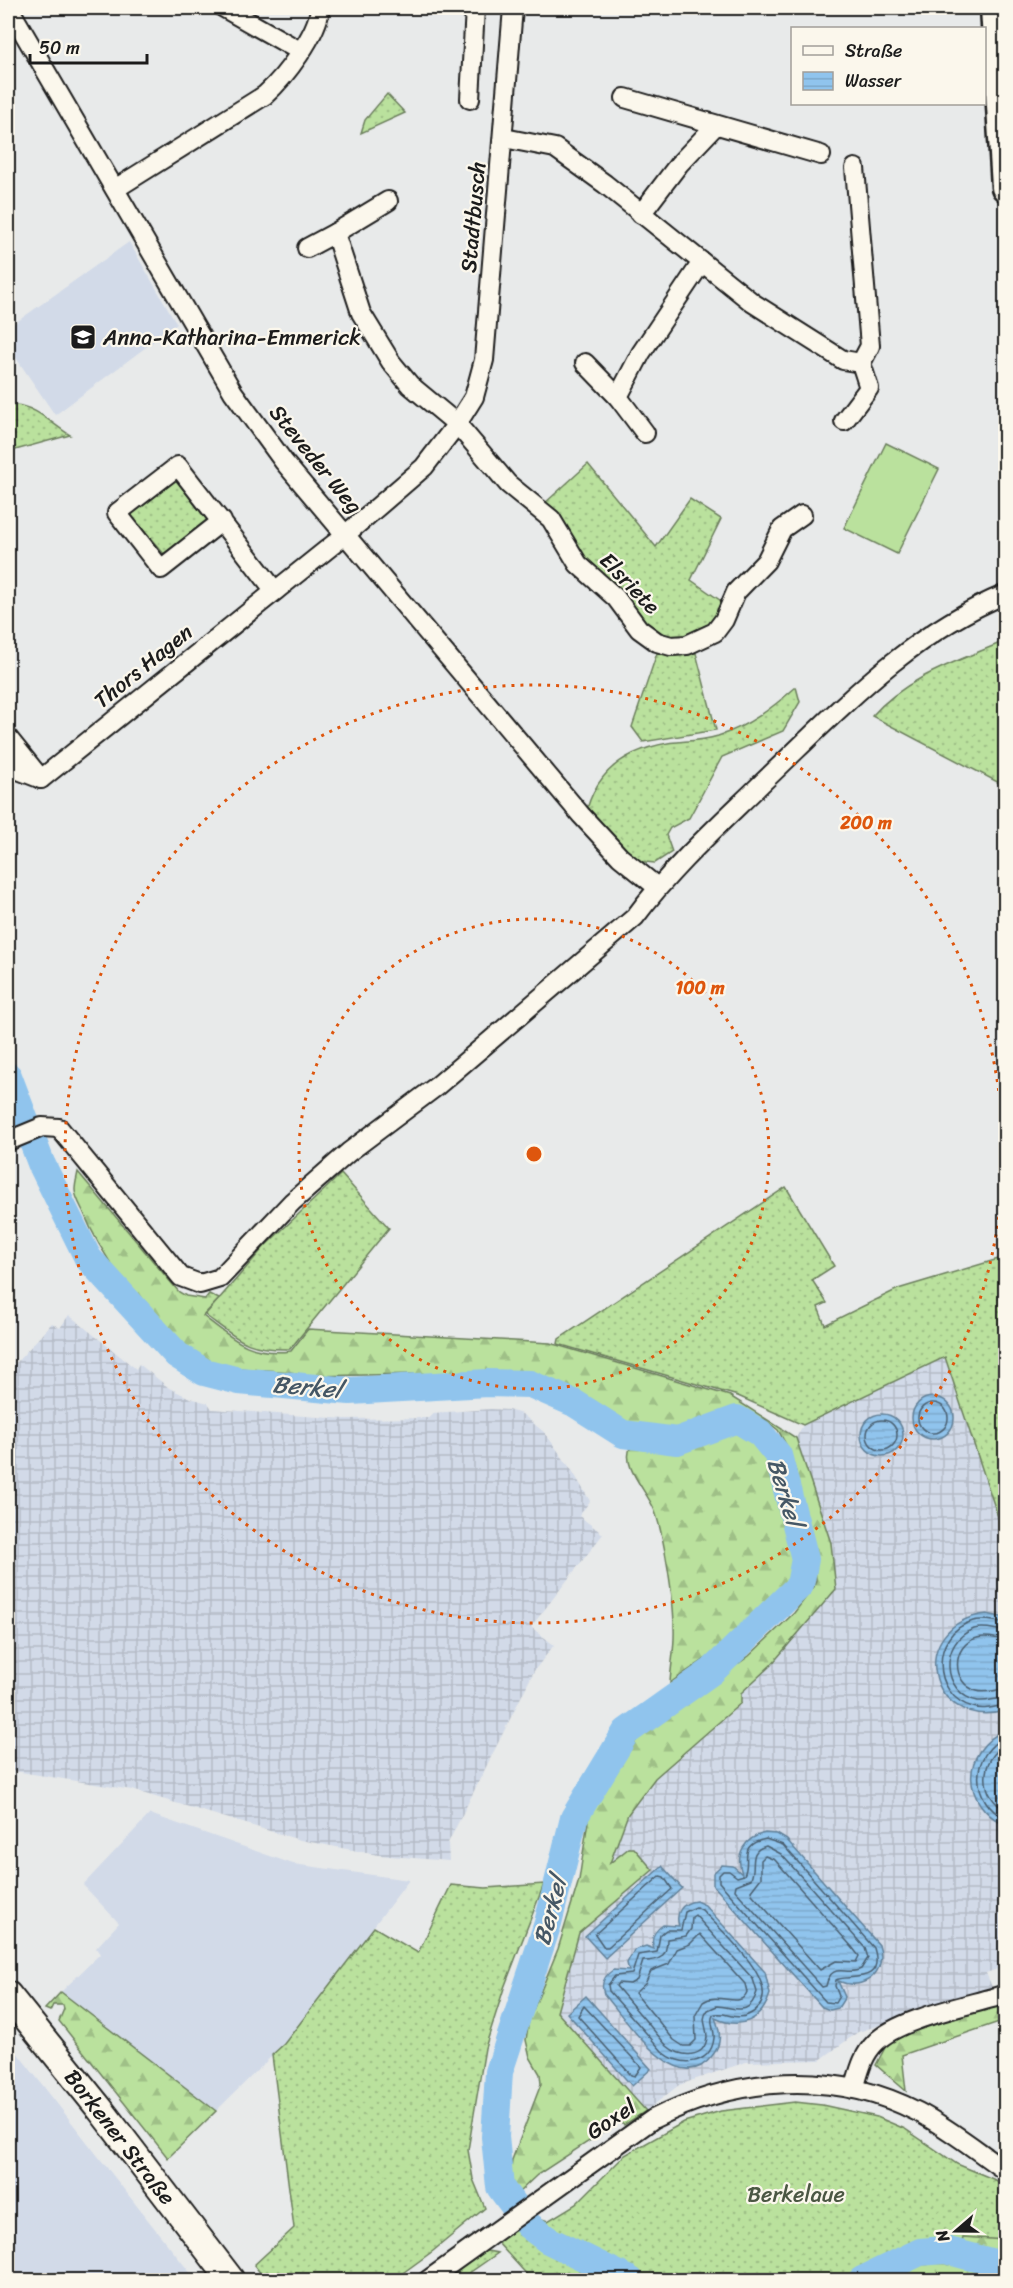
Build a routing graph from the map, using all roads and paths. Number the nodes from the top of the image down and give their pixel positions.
1 (224, 8) edge
2 (320, 8) edge
3 (475, 8) edge
4 (513, 8) edge
5 (995, 8) edge
6 (9, 11) edge
7 (300, 51) junction
8 (625, 98) dead end
9 (470, 99) dead end
10 (716, 125) junction
11 (504, 138) junction
12 (820, 155) dead end
13 (855, 168) dead end
14 (1005, 187) edge
15 (115, 189) junction
16 (388, 201) dead end
17 (641, 214) junction
18 (335, 233) junction
19 (307, 248) dead end
20 (702, 262) junction
21 (585, 363) dead end
22 (861, 363) junction
23 (618, 397) junction
24 (844, 421) dead end
25 (457, 424) junction
26 (645, 433) dead end
27 (802, 515) dead end
28 (222, 521) junction
29 (345, 535) junction
30 (275, 591) junction
31 (1005, 594) edge
32 (8, 738) edge
33 (8, 766) edge
34 (40, 779) junction
35 (657, 887) junction
36 (10, 1140) edge
37 (1005, 1994) edge
38 (8, 1995) edge
39 (854, 2090) junction
40 (1005, 2171) edge
41 (231, 2280) edge
42 (428, 2280) edge

1 - 7 street
2 - 7 street
3 - 9 street
4 - 11 street, Stadtbusch
5 - 14 main road
6 - 15 street, Steveder Weg
7 - 15 street
8 - 10 street
10 - 12 street
10 - 17 street
11 - 17 street
11 - 25 street, Stadtbusch
13 - 22 street
15 - 29 street, Steveder Weg
16 - 18 street
17 - 20 street
18 - 19 street
18 - 25 street
20 - 22 street
20 - 23 street
21 - 23 street
22 - 24 street
23 - 26 street
25 - 27 street, Elsriete
25 - 29 street, Stadtbusch
28 - 28 street
28 - 30 street
29 - 30 street, Thors Hagen
29 - 35 street, Steveder Weg
30 - 34 street, Thors Hagen
31 - 35 street
32 - 34 street
33 - 34 street
35 - 36 street
37 - 39 street
38 - 41 street, Borkener Straße
39 - 40 street, Goxel
39 - 42 street, Goxel

